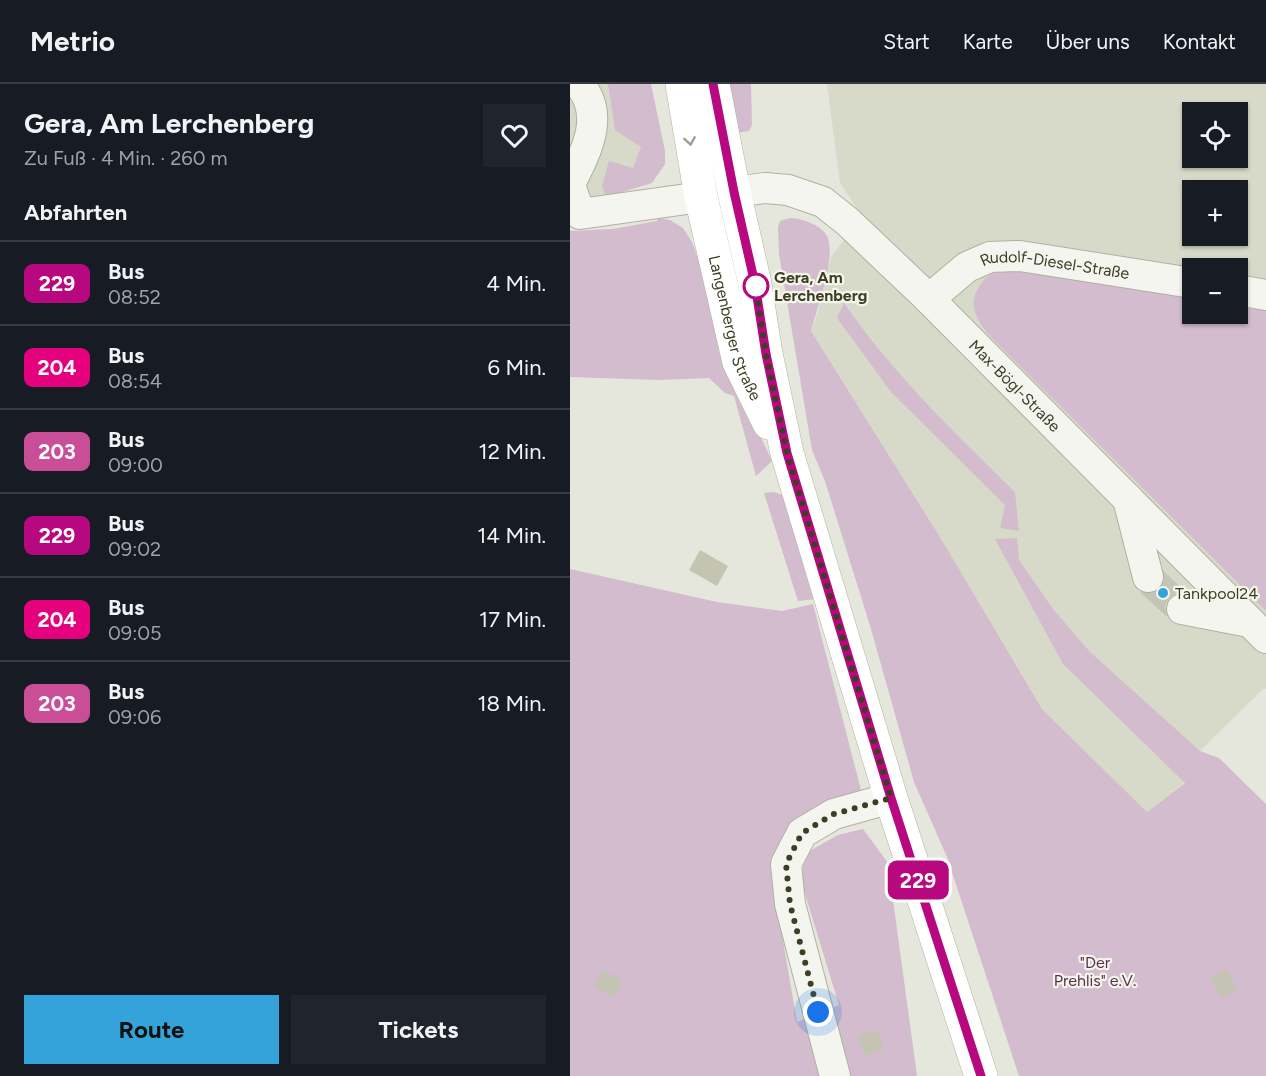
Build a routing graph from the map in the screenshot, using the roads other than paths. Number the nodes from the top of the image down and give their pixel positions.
1 (579, 84) edge
2 (682, 84) edge
3 (713, 84) edge
4 (570, 185) edge
5 (734, 192) junction
6 (701, 197) junction
7 (1182, 281) edge
8 (1248, 292) edge
9 (1266, 295) edge
10 (929, 299) junction
11 (787, 453) junction
12 (1128, 499) junction
13 (1148, 577) tunnel mouth
14 (1182, 609) tunnel mouth
15 (1258, 630) edge
16 (891, 798) junction
17 (835, 1076) edge
18 (981, 1076) edge

1 - 4 street
2 -> 6 main road, Langenberger Straße
3 - 5 main road, Langenberger Straße
4 - 6 street
5 - 6 main road
5 - 10 street, Max-Bögl-Straße
5 - 11 main road, Langenberger Straße
6 - 11 main road, Langenberger Straße
7 - 10 street, Rudolf-Diesel-Straße
8 - 9 street
10 - 12 street, Max-Bögl-Straße
11 - 16 main road, Langenberger Straße
12 - 13 street
12 - 15 street, Max-Bögl-Straße
14 - 15 street
16 - 17 street
16 - 18 main road, Langenberger Straße

